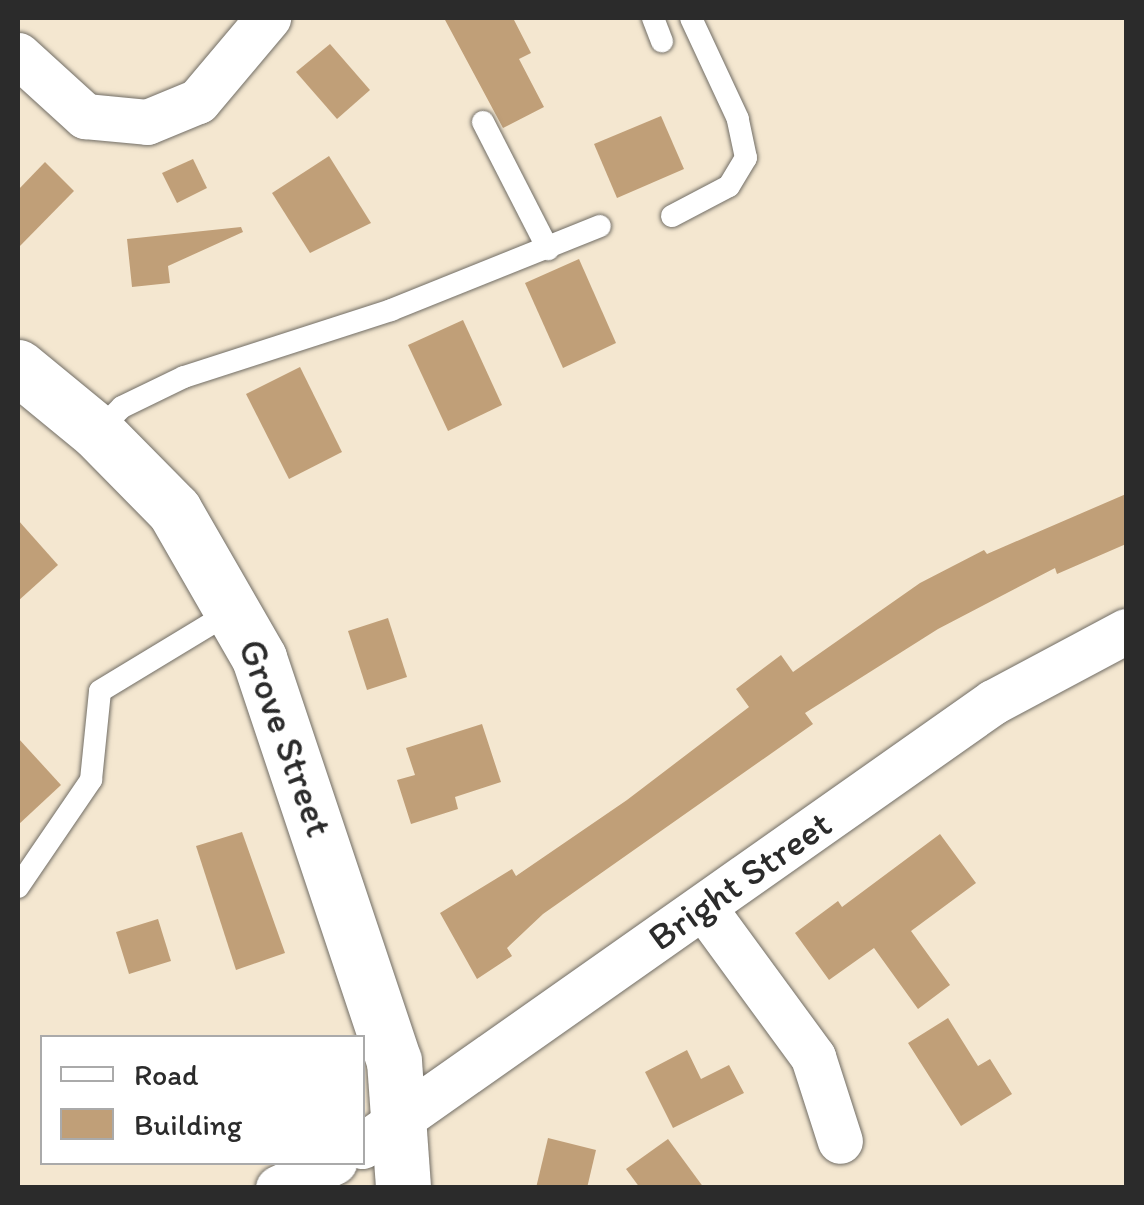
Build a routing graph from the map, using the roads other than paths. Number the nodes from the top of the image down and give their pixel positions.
1 (268, 18) edge
2 (652, 18) edge
3 (691, 18) edge
4 (662, 41) dead end
5 (18, 54) edge
6 (483, 122) dead end
7 (672, 216) dead end
8 (600, 226) dead end
9 (548, 250) junction
10 (18, 367) edge
11 (97, 432) junction
12 (235, 610) junction
13 (1126, 631) edge
14 (18, 887) edge
15 (704, 908) junction
16 (382, 1132) edge
17 (840, 1141) dead end
18 (328, 1165) edge
19 (278, 1188) edge
20 (403, 1188) edge

1 - 5 street
2 - 4 lane
3 - 7 lane
6 - 9 lane
8 - 9 lane
9 - 11 lane
10 - 11 street, Grove Street
11 - 12 street, Grove Street
12 - 14 lane
12 - 16 street, Grove Street
13 - 15 street, Bright Street
15 - 16 street, Bright Street
15 - 17 street
16 - 20 street, Grove Street
18 - 19 street

